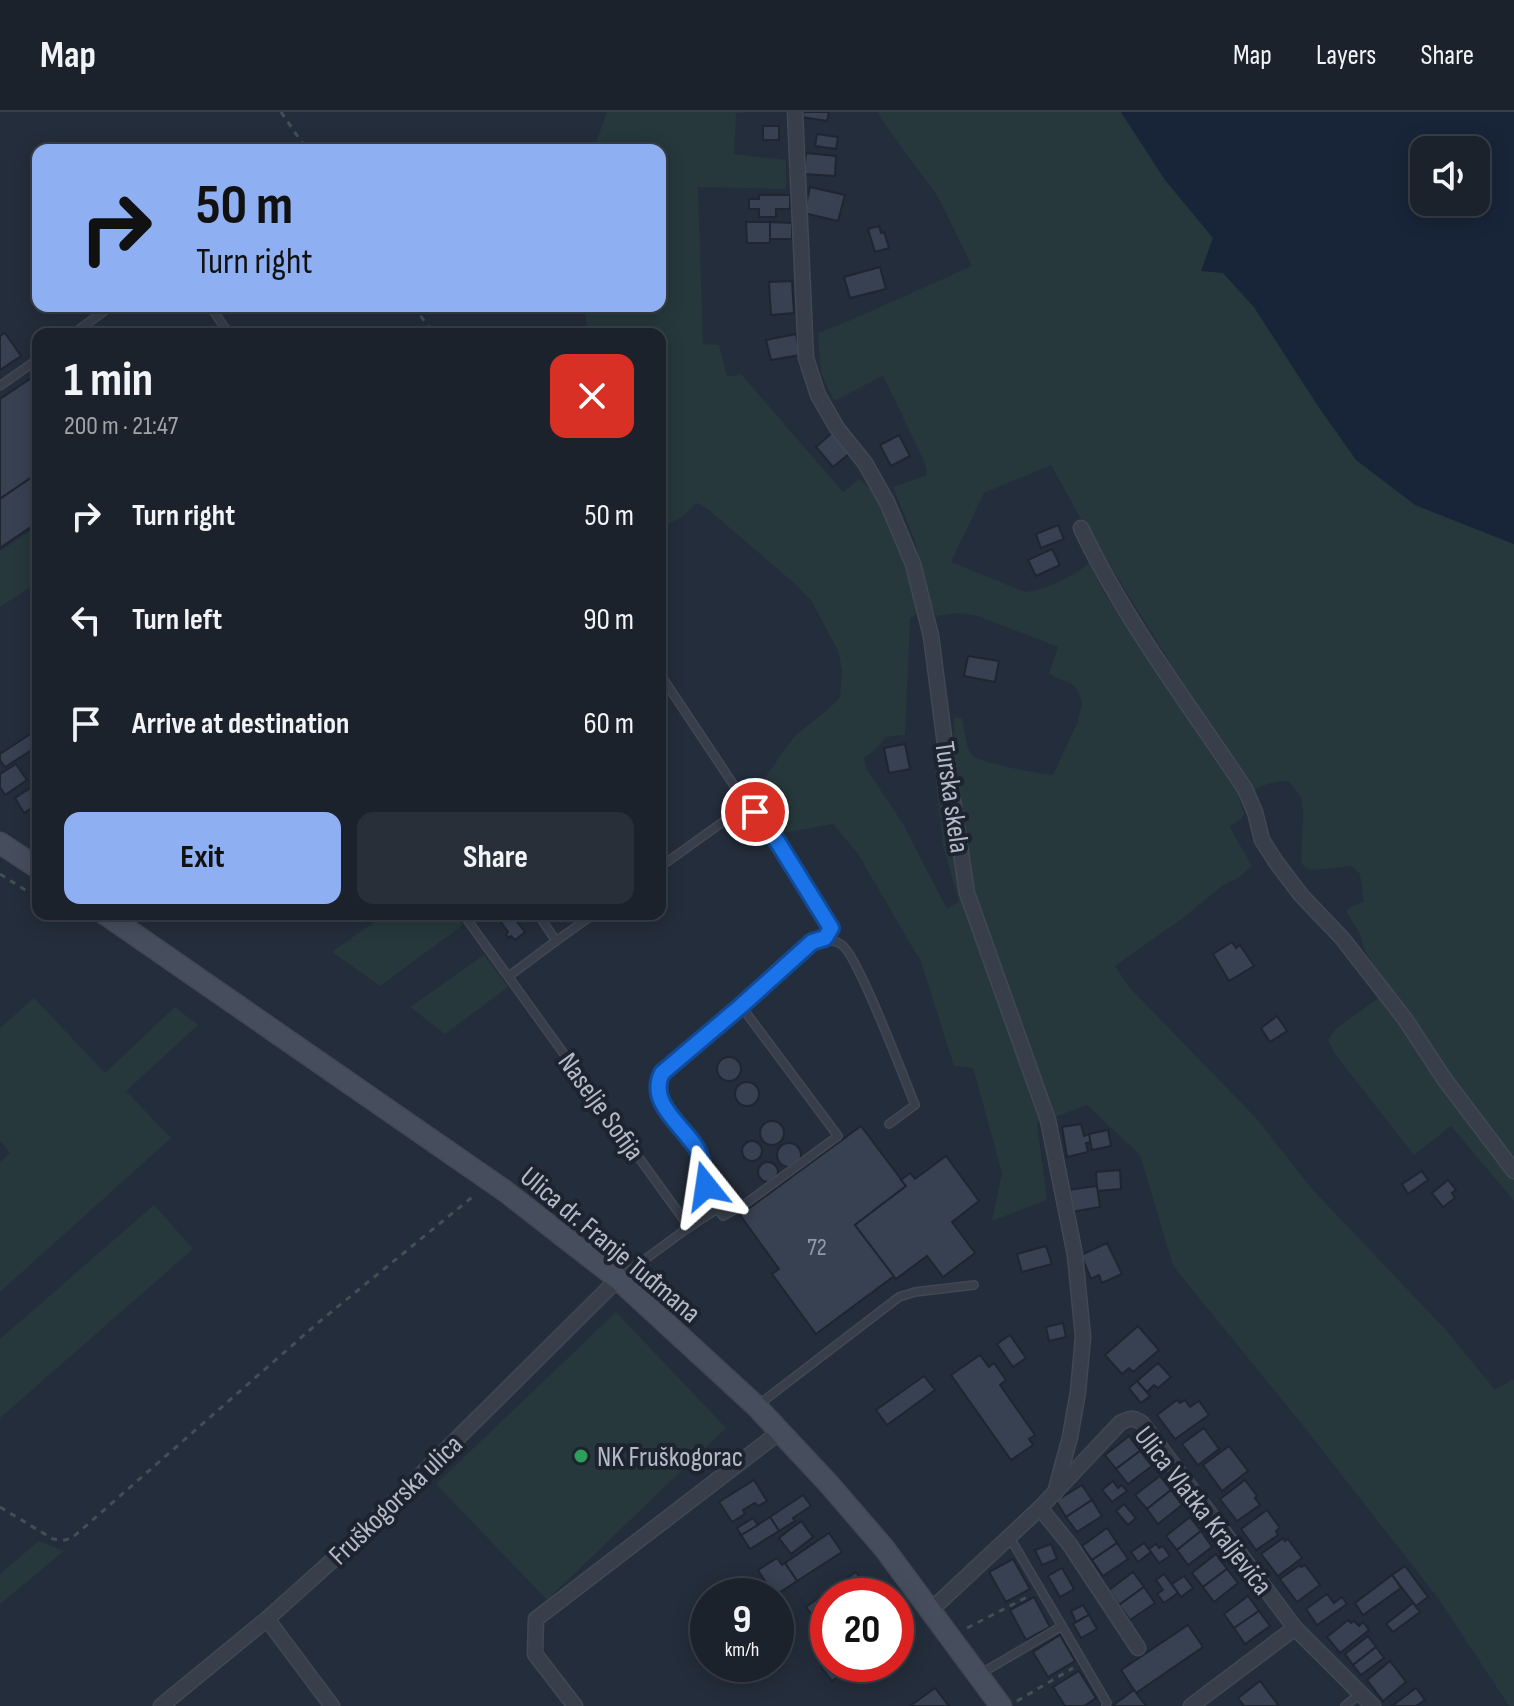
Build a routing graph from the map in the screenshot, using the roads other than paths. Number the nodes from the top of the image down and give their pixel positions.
1 (795, 112) edge
2 (103, 312) edge
3 (81, 328) edge
4 (32, 363) edge
5 (0, 386) edge
6 (1081, 528) dead end
7 (666, 683) edge
8 (738, 799) junction
9 (0, 843) edge
10 (666, 863) edge
11 (32, 864) edge
12 (114, 920) edge
13 (467, 920) edge
14 (542, 920) edge
15 (586, 920) edge
16 (825, 938) junction
17 (556, 941) junction
18 (509, 976) junction
19 (741, 1006) junction
20 (889, 1124) dead end
21 (1514, 1171) edge
22 (717, 1209) junction
23 (685, 1230) junction
24 (618, 1279) junction
25 (974, 1285) dead end
26 (756, 1406) junction
27 (781, 1431) junction
28 (1055, 1493) junction
29 (1040, 1508) junction
30 (1010, 1538) junction
31 (930, 1611) junction
32 (267, 1619) junction
33 (1062, 1626) junction
34 (1295, 1628) junction
35 (1138, 1648) dead end
36 (978, 1675) junction
37 (1361, 1693) junction
38 (161, 1706) edge
39 (332, 1706) edge
40 (575, 1706) edge
41 (1001, 1706) edge
42 (1106, 1706) edge
43 (1191, 1706) edge
44 (1345, 1706) edge
45 (1373, 1706) edge

1 - 28 street, Turska skela
2 - 3 lane
4 - 5 lane
6 - 21 street
7 - 8 lane
8 - 10 lane
8 - 16 lane
9 - 11 main road
12 - 24 main road, Ulica dr. Franje Tuđmana
13 - 18 lane, Naselje Sofija
14 - 17 lane
15 - 17 lane
16 - 19 lane
16 - 20 lane
17 - 18 lane
18 - 23 lane, Naselje Sofija
19 - 22 lane
19 - 22 lane
22 - 23 lane
23 - 24 lane
24 - 26 main road, Ulica dr. Franje Tuđmana
24 - 32 street, Fruškogorska ulica
25 - 26 lane
26 - 27 main road, Ulica dr. Franje Tuđmana
27 - 31 main road, Ulica dr. Franje Tuđmana
27 - 40 street
28 - 29 street, Ulica Vlatka Kraljevića
28 - 34 street, Ulica Vlatka Kraljevića
29 - 30 street, Ulica Vlatka Kraljevića
29 - 35 street
30 - 31 street, Ulica Vlatka Kraljevića
30 - 33 lane
31 - 36 main road, Ulica dr. Franje Tuđmana
32 - 38 street, Fruškogorska ulica
32 - 39 street
33 - 36 lane
33 - 42 lane
34 - 37 street, Ulica Vlatka Kraljevića
34 - 43 street
36 - 41 main road, Ulica dr. Franje Tuđmana
37 - 44 lane
37 - 45 street, Ulica Vlatka Kraljevića

